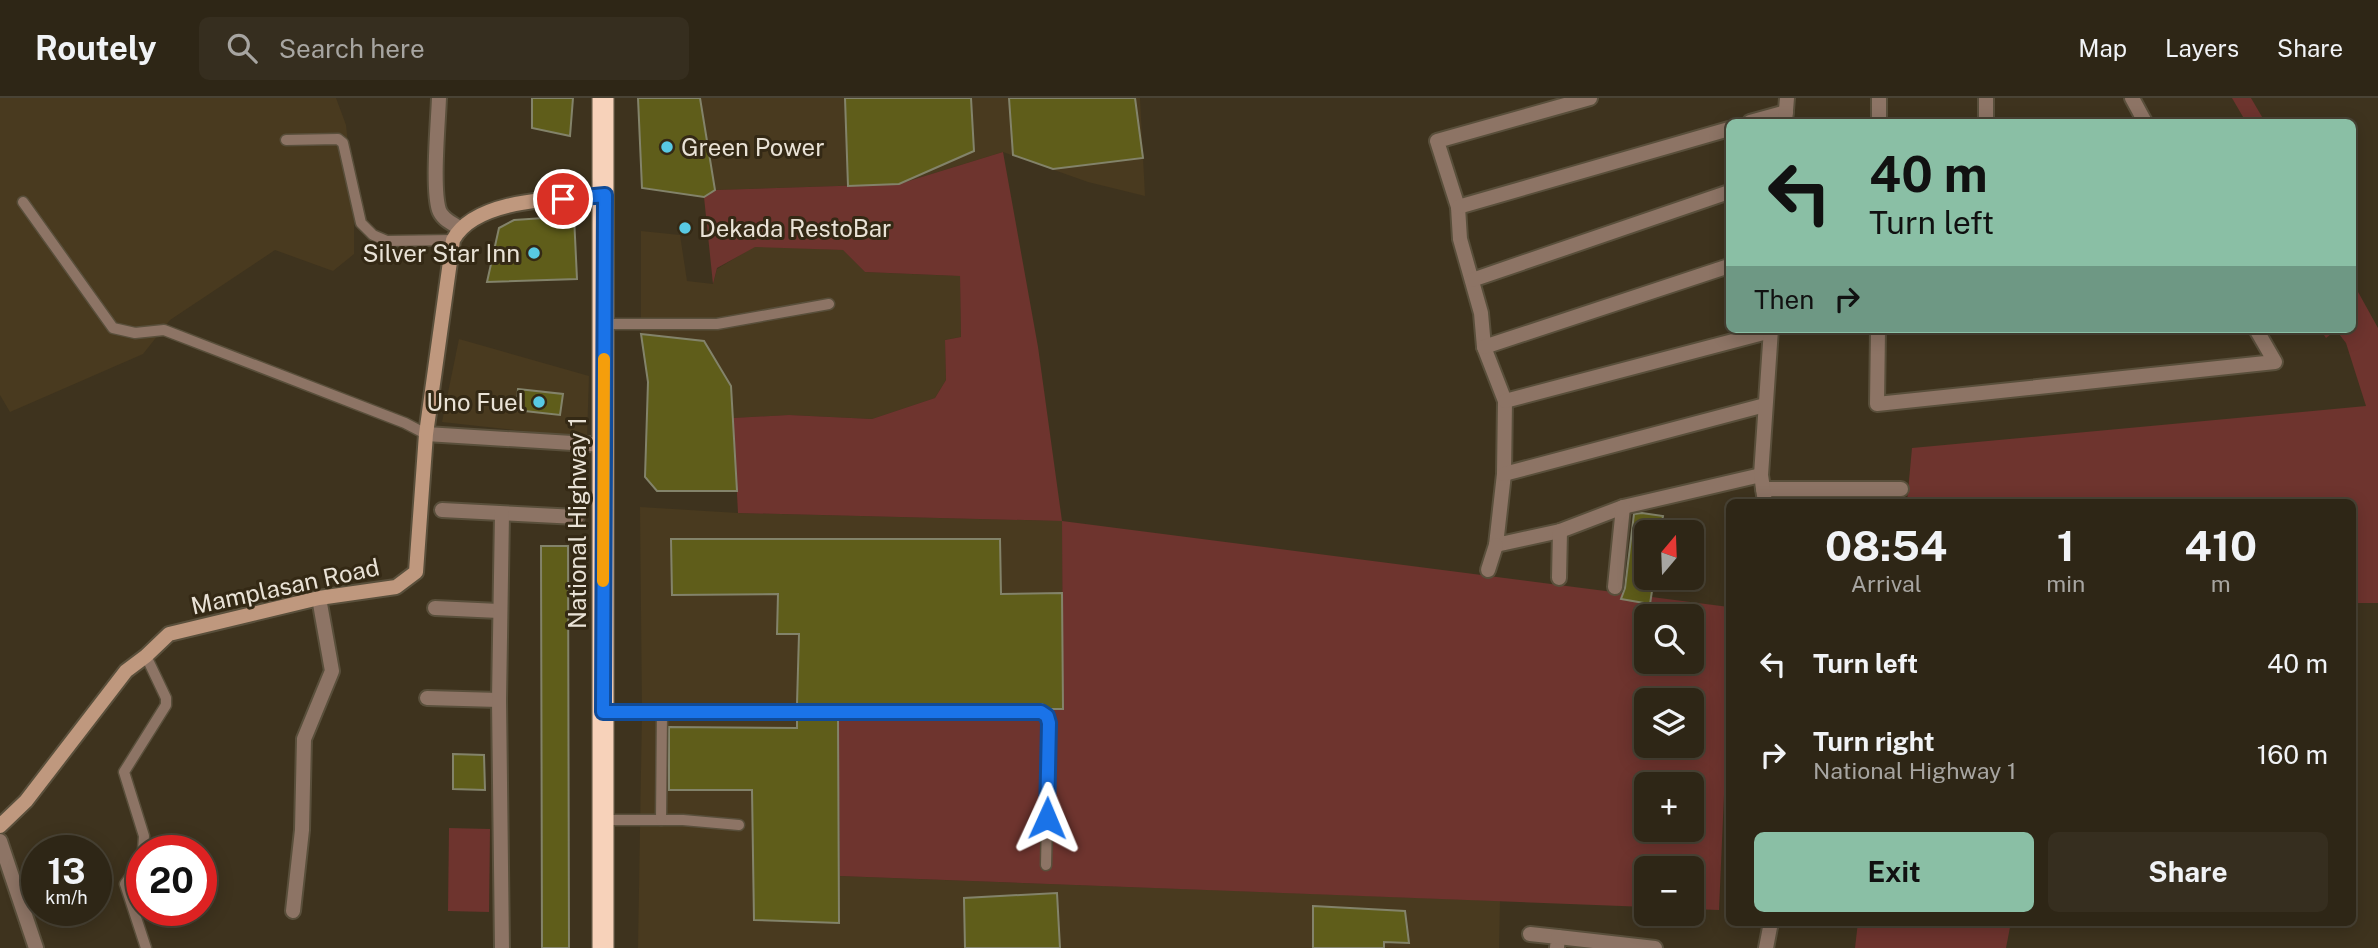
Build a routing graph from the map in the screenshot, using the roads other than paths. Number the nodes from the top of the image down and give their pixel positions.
1 (439, 98) edge
2 (603, 98) edge
3 (1590, 98) edge
4 (1879, 98) edge
5 (1986, 98) edge
6 (2132, 98) edge
7 (1786, 111) edge
8 (1760, 119) edge
9 (1879, 119) edge
10 (1986, 119) edge
11 (2143, 119) edge
12 (1726, 129) edge
13 (286, 140) dead end
14 (1726, 193) edge
15 (605, 195) junction
16 (23, 202) dead end
17 (1458, 207) junction
18 (456, 234) junction
19 (1726, 267) edge
20 (1472, 280) junction
21 (829, 304) dead end
22 (604, 324) junction
23 (1760, 333) edge
24 (1771, 333) edge
25 (1878, 333) edge
26 (2258, 333) edge
27 (1484, 347) junction
28 (1504, 401) junction
29 (1765, 405) junction
30 (426, 434) junction
31 (604, 445) junction
32 (1504, 474) junction
33 (1763, 489) edge
34 (1901, 489) dead end
35 (1623, 508) junction
36 (443, 510) dead end
37 (502, 514) junction
38 (577, 517) dead end
39 (1560, 531) junction
40 (1496, 545) junction
41 (1488, 570) dead end
42 (1559, 578) dead end
43 (1615, 587) dead end
44 (319, 598) junction
45 (435, 608) dead end
46 (499, 611) junction
47 (146, 656) junction
48 (427, 698) dead end
49 (499, 700) junction
50 (662, 711) junction
51 (603, 712) junction
52 (603, 820) junction
53 (661, 820) junction
54 (739, 825) dead end
55 (0, 826) edge
56 (144, 835) edge
57 (0, 841) edge
58 (1046, 865) dead end
59 (293, 911) dead end
60 (139, 926) edge
61 (1769, 926) edge
62 (1530, 934) dead end
63 (1558, 943) edge
64 (37, 948) edge
65 (146, 948) edge
66 (498, 948) edge
67 (603, 948) edge
68 (1655, 948) edge
69 (1766, 948) edge

1 - 18 street
2 - 15 highway, National Highway 1
3 - 17 street
4 - 9 street
5 - 10 street
6 - 11 street
7 - 8 street
12 - 17 street
13 - 18 lane
14 - 20 street
15 - 18 street
15 - 22 highway, National Highway 1
16 - 30 lane
17 - 20 street
18 - 30 street, Mamplasan Road
19 - 27 street
20 - 27 street
21 - 22 lane
22 - 31 highway, National Highway 1
23 - 28 street
24 - 29 street
25 - 26 street
27 - 28 street
28 - 32 street
29 - 32 street
29 - 33 street
30 - 31 street
30 - 44 street, Mamplasan Road
31 - 51 highway, National Highway 1
32 - 40 street
33 - 34 street
33 - 35 street
35 - 39 street
35 - 43 street
36 - 37 street
37 - 38 street
37 - 46 street
39 - 40 street
39 - 42 street
40 - 41 street
44 - 47 street, Mamplasan Road
44 - 59 street
45 - 46 street
46 - 49 street
47 - 55 street, Mamplasan Road
47 - 56 lane
48 - 49 street
49 - 66 street
50 - 51 lane
50 - 53 lane
50 - 58 lane
51 - 52 highway, National Highway 1
52 - 53 lane
52 - 67 highway, National Highway 1
53 - 54 lane
57 - 64 street
60 - 65 lane
61 - 69 street
62 - 63 street
63 - 68 street

